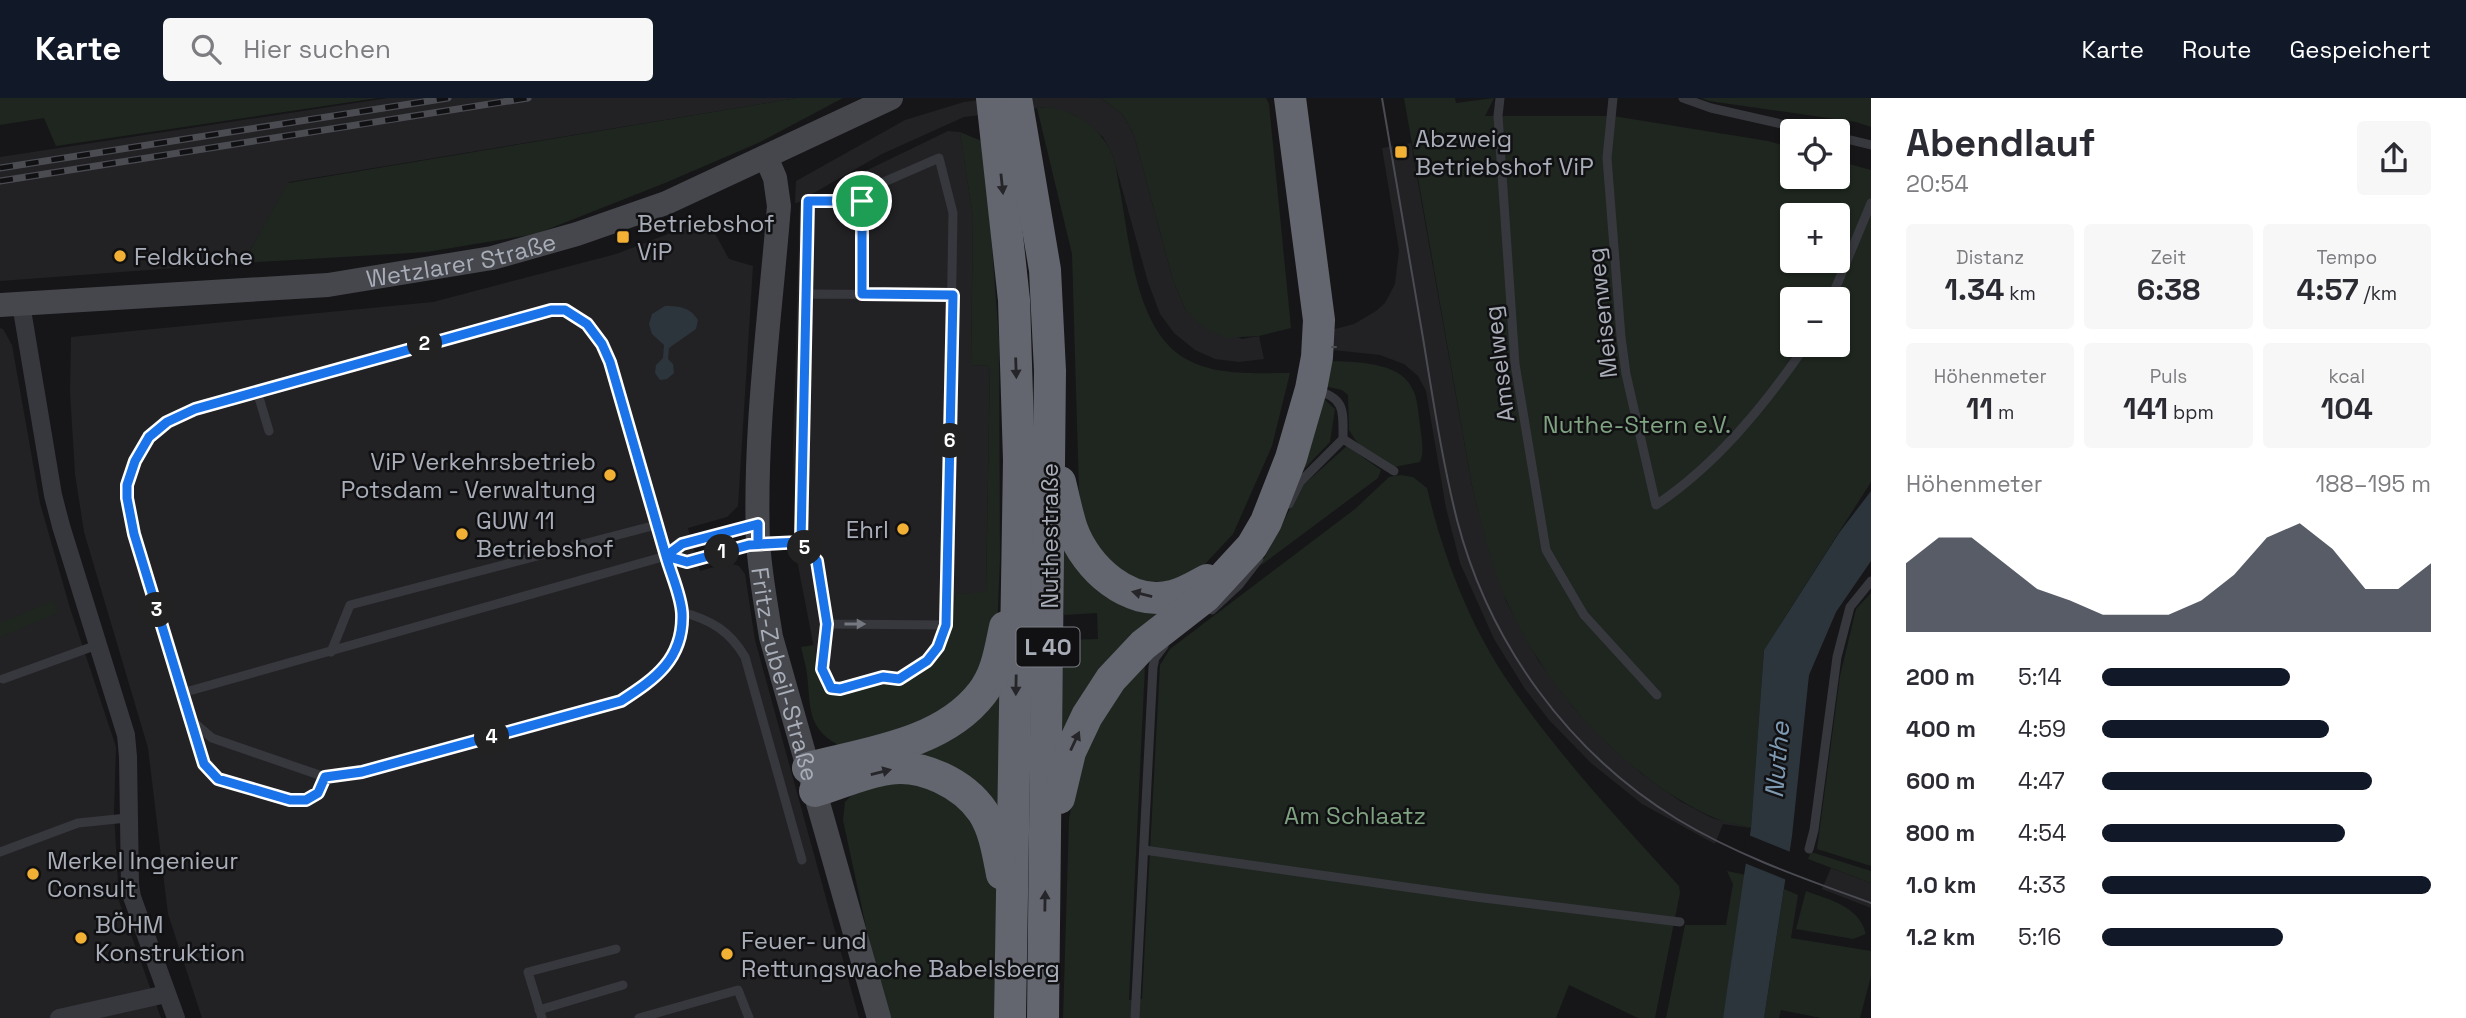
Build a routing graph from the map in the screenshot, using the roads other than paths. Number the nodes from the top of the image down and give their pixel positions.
1 (891, 98) edge
2 (1276, 98) edge
3 (1290, 98) edge
4 (1500, 98) edge
5 (1614, 98) edge
6 (1683, 98) edge
7 (1005, 106) edge
8 (1780, 124) edge
9 (1850, 140) edge
10 (1871, 145) edge
11 (766, 156) junction
12 (862, 201) junction
13 (1871, 203) edge
14 (1836, 287) edge
15 (806, 294) junction
16 (862, 294) junction
17 (953, 295) junction
18 (11, 304) edge
19 (1797, 357) edge
20 (1306, 387) junction
21 (257, 391) junction
22 (269, 431) dead end
23 (1343, 439) junction
24 (1049, 440) junction
25 (1394, 471) dead end
26 (1282, 517) dead end
27 (656, 525) junction
28 (758, 534) junction
29 (801, 542) junction
30 (1264, 551) dead end
31 (666, 556) junction
32 (1019, 568) junction
33 (1871, 581) edge
34 (682, 612) junction
35 (1204, 617) dead end
36 (827, 624) junction
37 (946, 625) junction
38 (1171, 640) dead end
39 (97, 645) junction
40 (331, 652) junction
41 (3, 679) dead end
42 (182, 693) junction
43 (1657, 695) dead end
44 (191, 720) junction
45 (325, 777) junction
46 (812, 780) junction
47 (127, 818) junction
48 (1809, 849) dead end
49 (1144, 850) junction
50 (0, 852) edge
51 (1046, 854) junction
52 (802, 860) dead end
53 (1012, 917) junction
54 (1680, 922) dead end
55 (616, 948) dead end
56 (623, 985) dead end
57 (166, 994) junction
58 (540, 1014) edge
59 (59, 1018) edge
60 (176, 1018) edge
61 (639, 1018) edge
62 (749, 1018) edge
63 (879, 1018) edge
64 (1010, 1018) edge
65 (1043, 1018) edge
66 (1135, 1018) edge

1 - 11 street, Wetzlarer Straße
2 - 20 highway
3 - 20 highway
4 - 43 lane, Amselweg
5 - 19 lane, Meisenweg
6 - 8 lane
7 - 24 highway, Nuthestraße / L 40
7 -> 32 highway, Nuthestraße / L 40
9 - 10 lane
11 - 18 street, Wetzlarer Straße
11 - 28 street, Fritz-Zubeil-Straße
12 - 15 lane
12 - 16 lane
12 - 17 lane
13 - 14 lane
15 - 16 lane
15 - 29 lane
16 - 17 lane
17 - 37 lane
18 - 39 street
20 - 23 lane
20 -> 24 highway
51 -> 20 highway
21 - 22 lane
21 - 27 lane
21 - 42 lane
23 - 25 lane
23 - 26 lane
24 - 51 highway, Nuthestraße / L 40
27 - 31 lane
27 - 40 lane
28 - 29 lane
28 - 31 lane
28 - 31 lane
28 - 46 street, Fritz-Zubeil-Straße
29 - 36 lane
30 - 35 lane
31 - 34 lane
31 - 40 lane
32 - 46 highway
32 -> 53 highway, Nuthestraße / L 40
33 - 48 lane
34 - 45 lane
34 - 52 lane
36 -> 37 lane
36 - 37 lane
38 - 49 lane
39 - 41 lane
39 - 47 street
40 - 42 lane
42 - 44 lane
44 - 45 lane
44 - 45 lane
46 -> 53 highway
46 - 63 street, Fritz-Zubeil-Straße
47 - 50 lane
47 - 57 street
49 - 54 lane
49 - 66 lane
65 -> 51 highway, Nuthestraße / L 40
53 - 64 highway, Nuthestraße / L 40
55 - 58 lane
56 - 58 lane
57 - 59 street
57 - 60 street
61 - 62 lane

